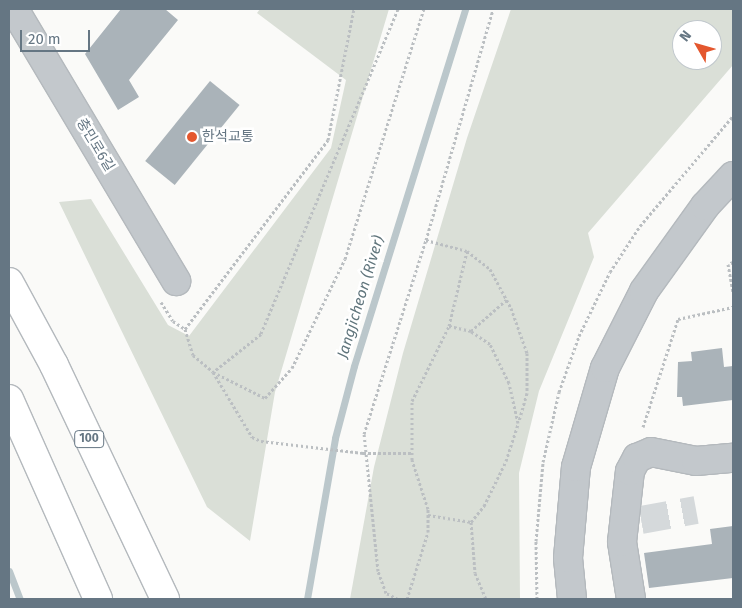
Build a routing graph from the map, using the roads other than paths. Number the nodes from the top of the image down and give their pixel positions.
1 (14, 9) edge
2 (733, 176) edge
3 (176, 281) dead end
4 (9, 282) edge
5 (9, 399) edge
6 (733, 458) edge
7 (98, 599) edge
8 (166, 599) edge
9 (572, 599) edge
10 (631, 599) edge

1 - 3 street, 충민로6길
2 - 9 street
4 - 8 highway, 100
5 - 7 highway
6 - 10 street

